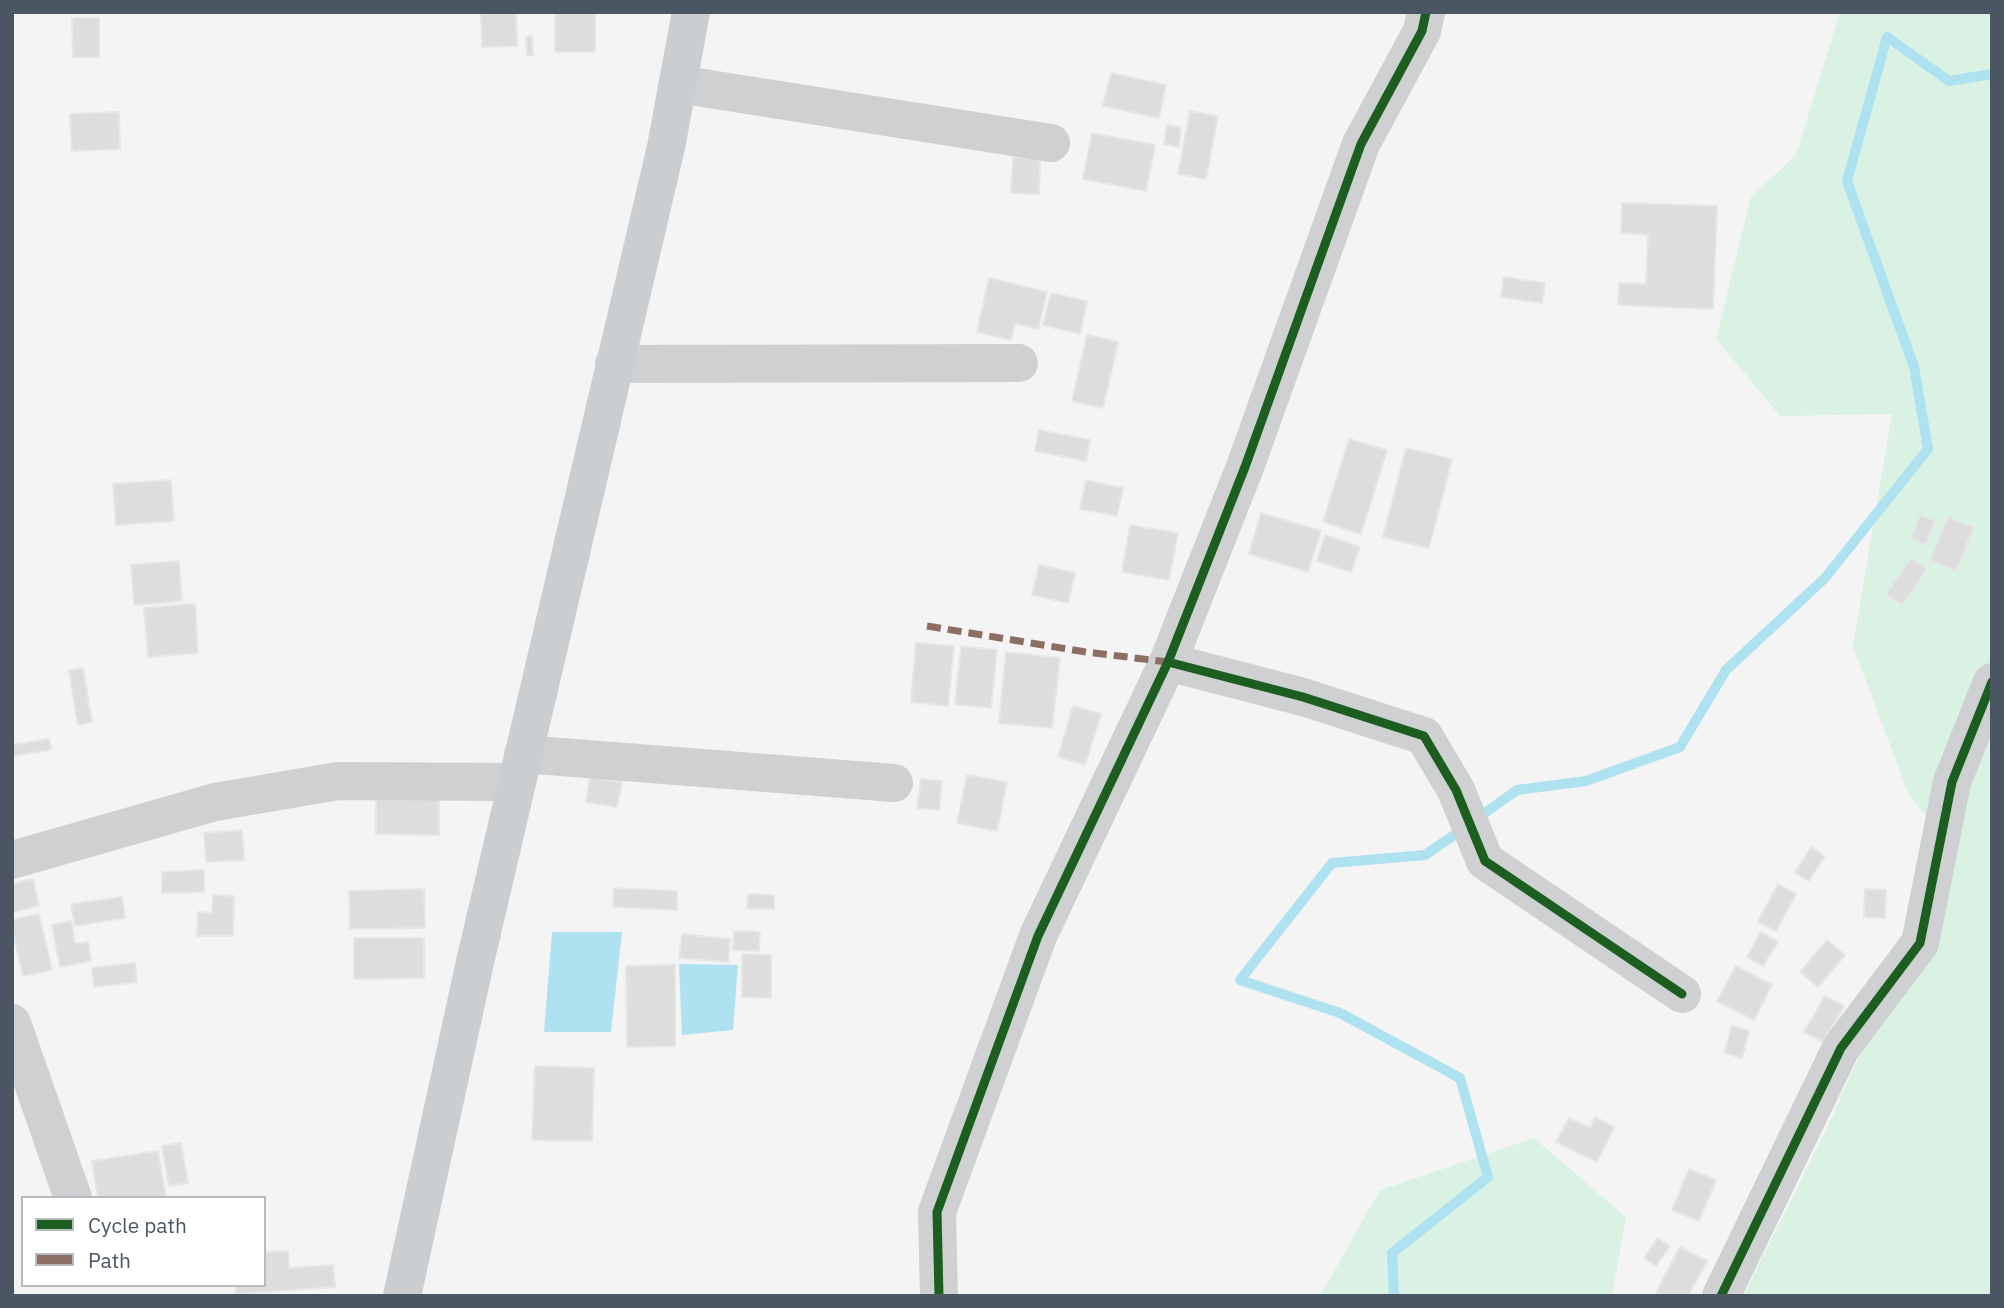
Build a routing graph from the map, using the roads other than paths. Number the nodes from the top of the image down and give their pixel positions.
1 (691, 12) edge
2 (1426, 12) edge
3 (678, 84) junction
4 (1051, 142) dead end
5 (1019, 363) dead end
6 (614, 364) junction
7 (1168, 662) junction
8 (1992, 682) edge
9 (520, 768) junction
10 (894, 783) dead end
11 (12, 860) edge
12 (1682, 994) dead end
13 (12, 1023) edge
14 (72, 1196) edge
15 (402, 1296) edge
16 (939, 1296) edge
17 (1721, 1296) edge

1 - 3 main road
2 - 7 street
3 - 4 street
3 - 6 main road
5 - 6 street
6 - 9 main road
7 - 12 street
7 - 16 street
8 - 17 street
9 - 10 street
9 - 11 street
9 - 15 main road
13 - 14 street

